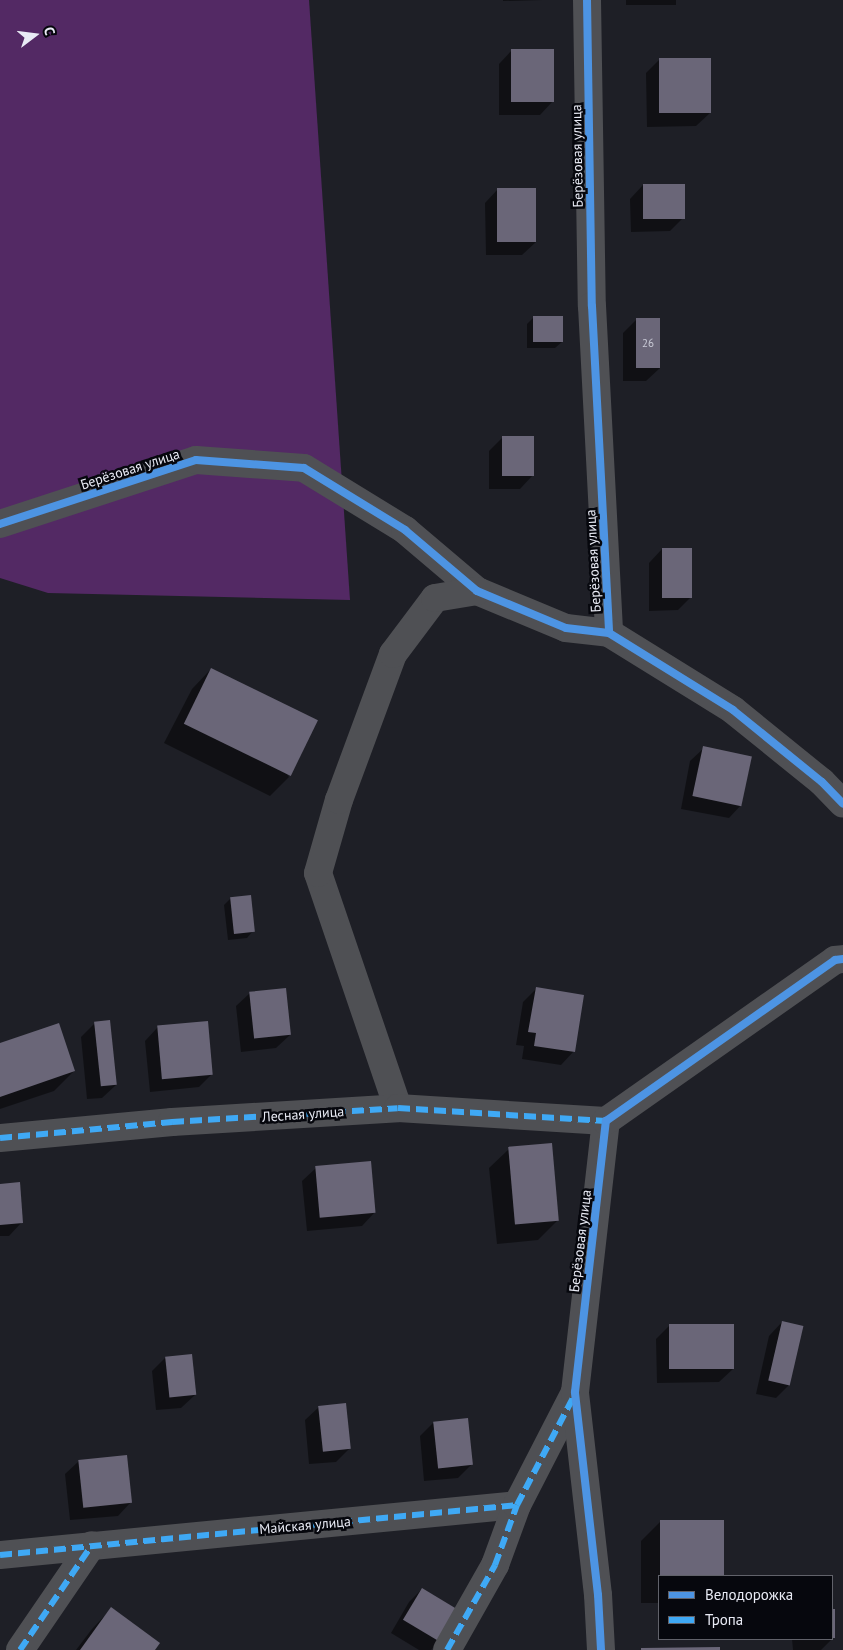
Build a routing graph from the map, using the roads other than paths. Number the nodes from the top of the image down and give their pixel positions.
1 (587, 0) edge
2 (0, 524) edge
3 (477, 591) junction
4 (610, 633) junction
5 (843, 804) edge
6 (843, 959) edge
7 (398, 1108) junction
8 (606, 1121) junction
9 (0, 1138) edge
10 (575, 1392) junction
11 (517, 1505) junction
12 (92, 1545) junction
13 (0, 1555) edge
14 (20, 1650) edge
15 (446, 1650) edge
16 (601, 1650) edge

1 - 4 street, Берёзовая улица
2 - 3 street, Берёзовая улица
3 - 4 street, Берёзовая улица
3 - 7 street
4 - 5 street
6 - 8 street
7 - 8 street, Лесная улица
7 - 9 street, Лесная улица
8 - 10 street, Берёзовая улица
10 - 11 street, Берёзовая улица
10 - 16 street, Берёзовая улица
11 - 12 street, Майская улица
11 - 15 street, Берёзовая улица
12 - 13 street, Майская улица
12 - 14 street

